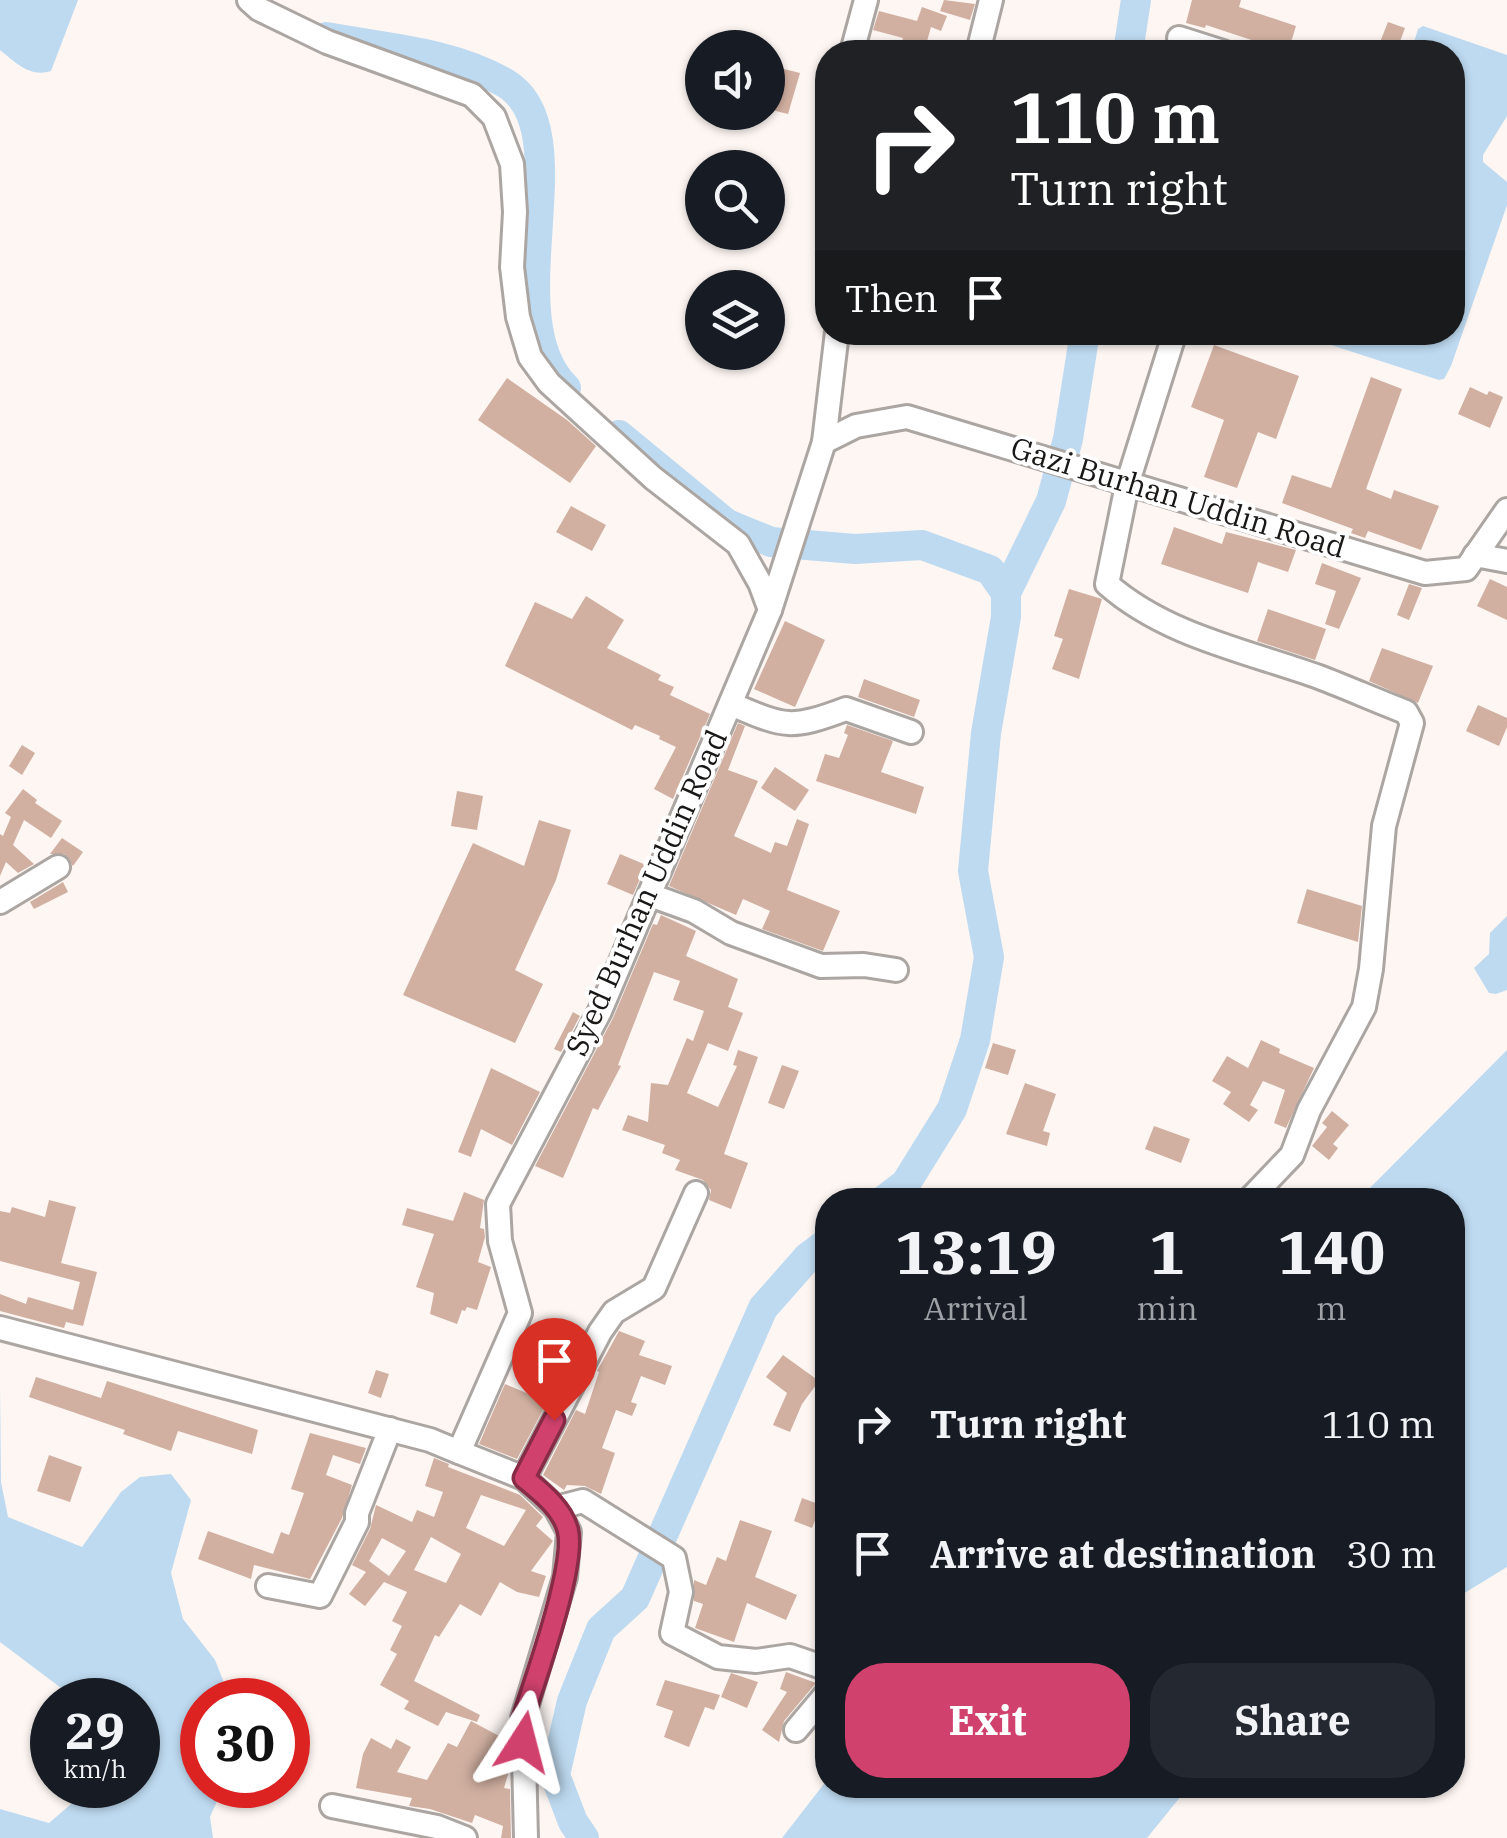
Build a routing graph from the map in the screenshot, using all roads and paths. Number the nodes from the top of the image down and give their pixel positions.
1 (249, 0) edge
2 (866, 0) edge
3 (991, 0) edge
4 (1179, 38) dead end
5 (855, 40) edge
6 (981, 40) edge
7 (1185, 40) edge
8 (835, 345) edge
9 (1169, 345) edge
10 (824, 442) junction
11 (1116, 481) junction
12 (1507, 510) edge
13 (1476, 555) junction
14 (1507, 562) edge
15 (772, 603) junction
16 (731, 704) junction
17 (910, 732) dead end
18 (58, 867) dead end
19 (650, 895) junction
20 (0, 902) edge
21 (896, 970) dead end
22 (1260, 1188) edge
23 (696, 1194) dead end
24 (0, 1328) edge
25 (390, 1429) junction
26 (459, 1452) junction
27 (524, 1478) junction
28 (556, 1508) junction
29 (268, 1586) dead end
30 (815, 1665) edge
31 (815, 1707) edge
32 (796, 1730) dead end
33 (332, 1806) dead end
34 (465, 1838) edge
35 (526, 1838) edge

1 - 15 street
2 - 5 street
3 - 6 street
4 - 7 street
8 - 10 street, Syed Burhan Uddin Road
9 - 11 street
10 - 11 street, Gazi Burhan Uddin Road
10 - 15 street, Syed Burhan Uddin Road
11 - 13 street, Gazi Burhan Uddin Road
11 - 22 street
12 - 13 street
13 - 14 street
15 - 16 street, Syed Burhan Uddin Road
16 - 17 street
16 - 19 street, Syed Burhan Uddin Road
18 - 20 street
19 - 21 street
19 - 26 street, Syed Burhan Uddin Road
23 - 27 street
24 - 25 street
25 - 26 street
25 - 29 street
26 - 27 street
27 - 28 street
28 - 30 street
28 - 35 street
31 - 32 street
33 - 34 street

